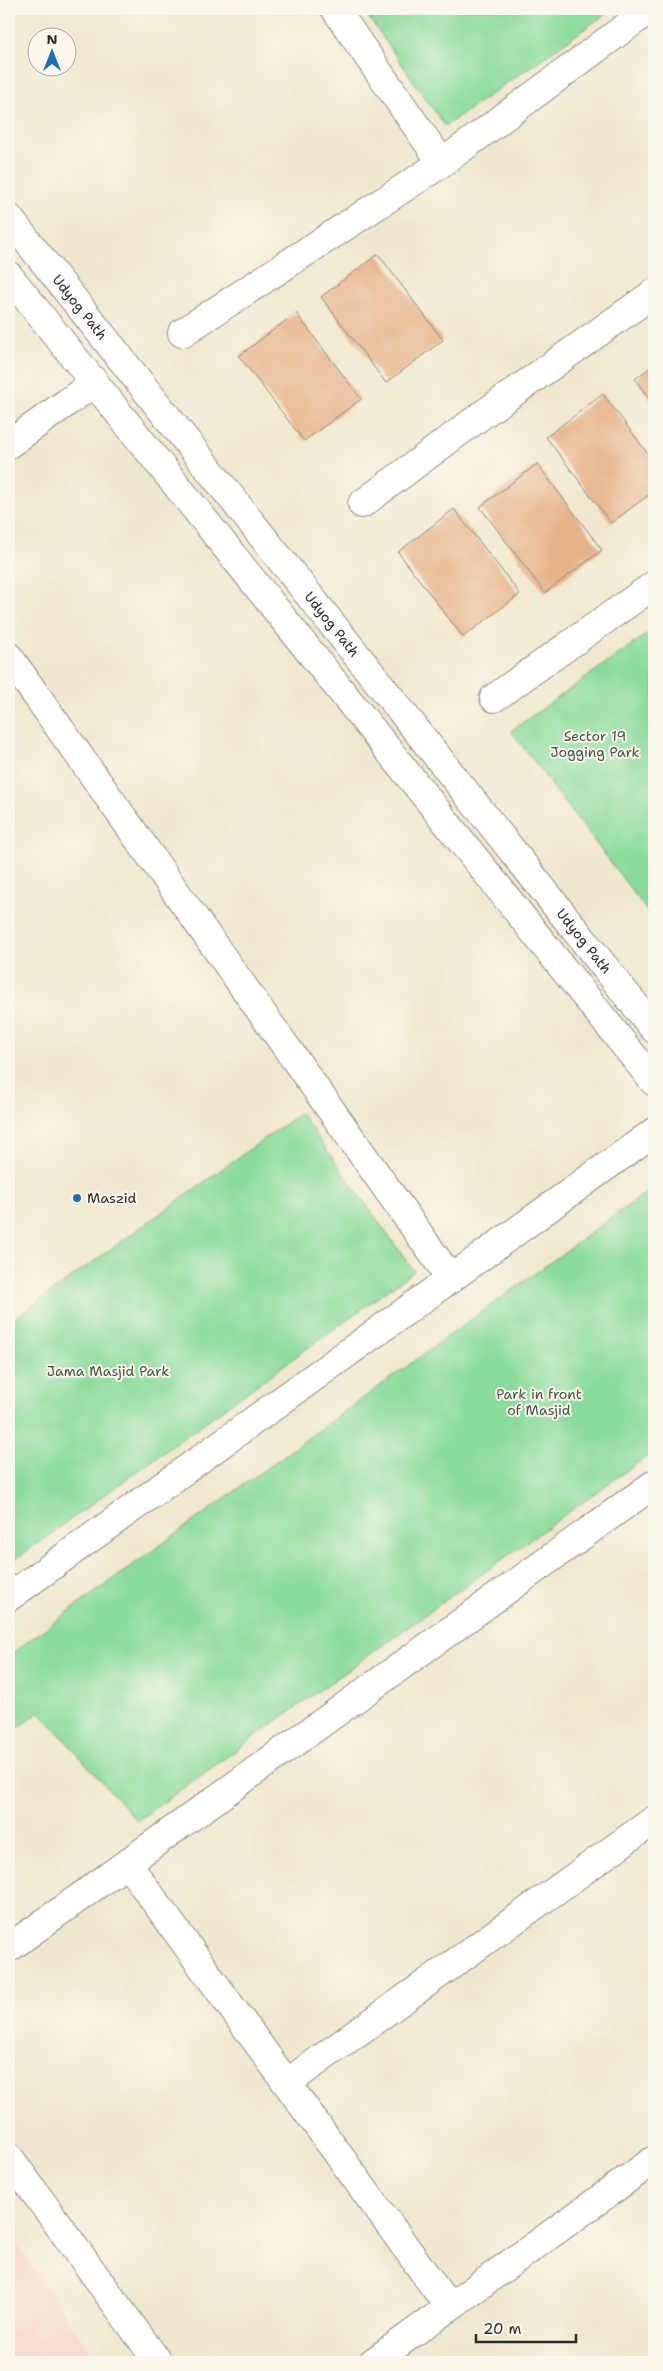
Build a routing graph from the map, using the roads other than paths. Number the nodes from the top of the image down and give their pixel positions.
1 (335, 9) edge
2 (650, 9) edge
3 (442, 163) junction
4 (9, 218) edge
5 (9, 276) edge
6 (654, 293) edge
7 (182, 333) dead end
8 (94, 381) junction
9 (9, 444) edge
10 (362, 504) dead end
11 (654, 585) edge
12 (9, 657) edge
13 (494, 698) dead end
14 (654, 1030) edge
15 (654, 1082) edge
16 (654, 1132) edge
17 (451, 1278) junction
18 (654, 1484) edge
19 (9, 1596) edge
20 (652, 1827) edge
21 (127, 1863) junction
22 (9, 1948) edge
23 (286, 2083) junction
24 (9, 2157) edge
25 (654, 2160) edge
26 (449, 2307) junction
27 (158, 2362) edge
28 (373, 2362) edge

1 - 3 street
2 - 3 street
3 - 7 street
4 - 14 street, Udyog Path
5 - 8 street
6 - 10 street
8 - 9 street
8 - 15 street
11 - 13 street
12 - 17 street
16 - 17 street
17 - 19 street
18 - 21 street
20 - 23 street
21 - 22 street
21 - 23 street
23 - 26 street
24 - 27 street
25 - 26 street
26 - 28 street

